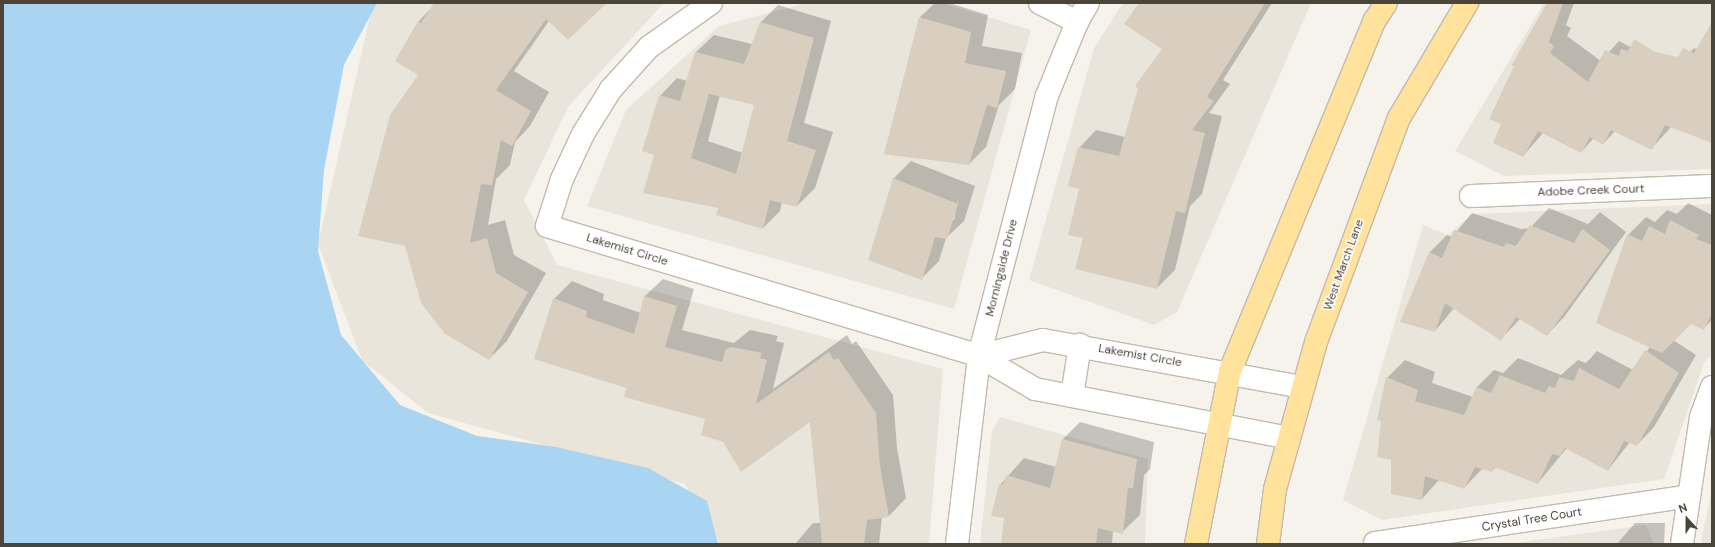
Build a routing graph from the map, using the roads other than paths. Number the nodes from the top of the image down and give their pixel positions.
1 (710, 3) edge
2 (1040, 3) edge
3 (1088, 3) edge
4 (1386, 3) edge
5 (1467, 3) edge
6 (1077, 22) junction
7 (1712, 186) edge
8 (1471, 196) dead end
9 (1080, 346) junction
10 (979, 356) junction
11 (1230, 371) junction
12 (1302, 387) junction
13 (1712, 387) edge
14 (1072, 396) junction
15 (1219, 424) junction
16 (1289, 438) junction
17 (1689, 496) junction
18 (1375, 543) edge
19 (957, 544) edge
20 (1196, 544) edge
21 (1268, 544) edge
22 (1682, 544) edge

1 - 10 street, Lakemist Circle
2 - 6 street
3 - 6 street, Morningside Drive
4 - 11 main road
5 - 12 main road, West March Lane
6 - 10 street, Morningside Drive
7 - 8 street, Adobe Creek Court
9 - 10 street, Lakemist Circle
9 - 11 street, Lakemist Circle
9 - 14 street
10 - 14 street, Lakemist Circle
10 - 19 street, Morningside Drive
11 - 12 street, Lakemist Circle
11 - 15 main road
12 - 16 main road, West March Lane
13 - 17 street
14 - 15 street, Lakemist Circle
15 - 16 street, Lakemist Circle
15 - 20 main road
16 - 21 main road, West March Lane
17 - 18 street, Crystal Tree Court
17 - 22 street

